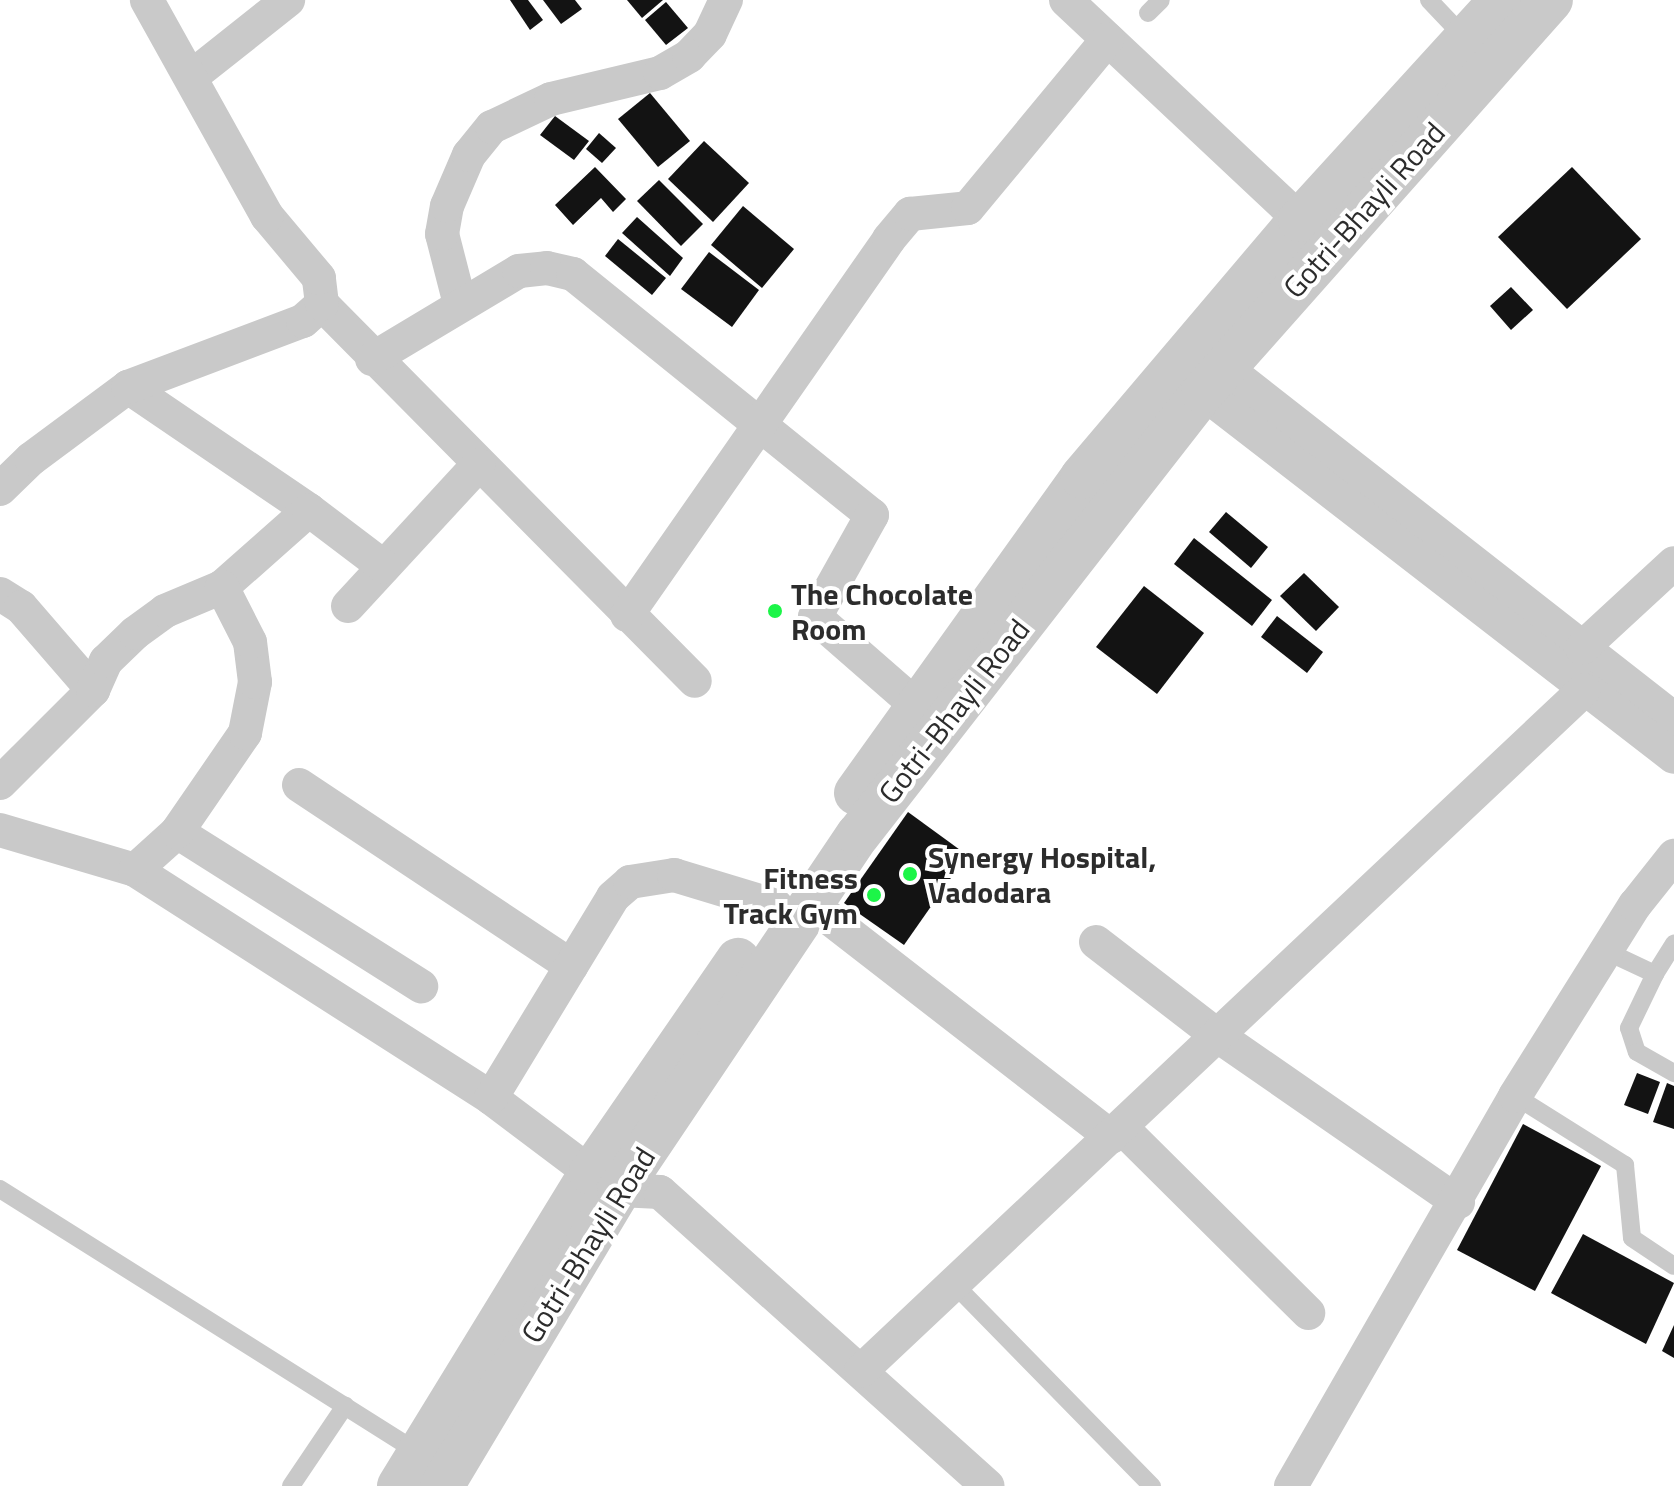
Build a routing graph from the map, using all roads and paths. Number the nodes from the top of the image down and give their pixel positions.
1 (147, 0) edge
2 (288, 0) edge
3 (726, 0) edge
4 (1066, 0) edge
5 (1429, 0) edge
6 (1501, 0) edge
7 (1551, 0) edge
8 (1108, 39) junction
9 (1479, 52) junction
10 (191, 77) junction
11 (1300, 220) junction
12 (322, 304) junction
13 (460, 304) junction
14 (372, 359) junction
15 (1199, 368) junction
16 (128, 387) junction
17 (761, 422) junction
18 (478, 465) junction
19 (0, 489) edge
20 (309, 510) junction
21 (1674, 563) edge
22 (384, 567) junction
23 (222, 587) junction
24 (0, 594) edge
25 (348, 606) dead end
26 (627, 615) junction
27 (1582, 648) junction
28 (695, 681) dead end
29 (93, 690) junction
30 (1584, 690) junction
31 (917, 706) junction
32 (1674, 719) edge
33 (1674, 757) edge
34 (0, 783) edge
35 (299, 785) dead end
36 (0, 830) edge
37 (177, 832) junction
38 (1674, 856) edge
39 (135, 870) junction
40 (794, 905) junction
41 (1096, 942) dead end
42 (1674, 943) edge
43 (1608, 952) junction
44 (571, 966) junction
45 (1655, 974) junction
46 (421, 986) dead end
47 (1218, 1036) junction
48 (1674, 1073) edge
49 (1515, 1096) junction
50 (491, 1098) junction
51 (1116, 1132) junction
52 (605, 1181) junction
53 (0, 1189) edge
54 (1458, 1202) junction
55 (1674, 1266) edge
56 (954, 1284) junction
57 (1308, 1313) dead end
58 (861, 1371) junction
59 (345, 1406) junction
60 (421, 1475) edge
61 (291, 1486) edge
62 (988, 1486) edge
63 (1152, 1486) edge
64 (1291, 1486) edge

1 - 10 street
2 - 10 street
3 - 13 street
4 - 8 street
5 - 9 lane
6 - 9 street, Gotri-Bhayli Road
7 - 9 street, Gotri-Bhayli Road
8 - 11 street
8 - 17 street
9 - 11 street, Gotri-Bhayli Road
9 - 15 street, Gotri-Bhayli Road
10 - 12 street
11 - 15 street, Gotri-Bhayli Road
12 - 14 street
12 - 16 street
13 - 14 street
13 - 17 street
14 - 18 street
15 - 27 street
15 - 30 street
15 - 31 street, Gotri-Bhayli Road
15 - 40 street, Gotri-Bhayli Road
16 - 19 street
16 - 20 street
17 - 26 street
17 - 31 street
18 - 22 street
18 - 26 street
20 - 22 street
20 - 23 street
21 - 27 street
22 - 25 street
23 - 29 street
23 - 37 street
24 - 29 street
26 - 28 street
27 - 32 street
29 - 34 street
30 - 33 street
30 - 47 street
31 - 40 street, Gotri-Bhayli Road
35 - 44 street
36 - 39 street
37 - 39 street
37 - 46 street
38 - 43 street
39 - 50 street
40 - 44 street
40 - 51 street
40 - 52 street, Gotri-Bhayli Road
41 - 47 street
42 - 45 lane
43 - 45 lane
43 - 49 street
44 - 50 street
45 - 48 lane
47 - 51 street
47 - 54 street
49 - 54 street
49 - 55 lane
50 - 52 street
51 - 56 street
51 - 57 street
52 - 58 street
52 - 60 street, Gotri-Bhayli Road
53 - 59 lane
54 - 64 street
56 - 58 street
56 - 63 lane
58 - 62 street
59 - 60 lane
59 - 61 lane

